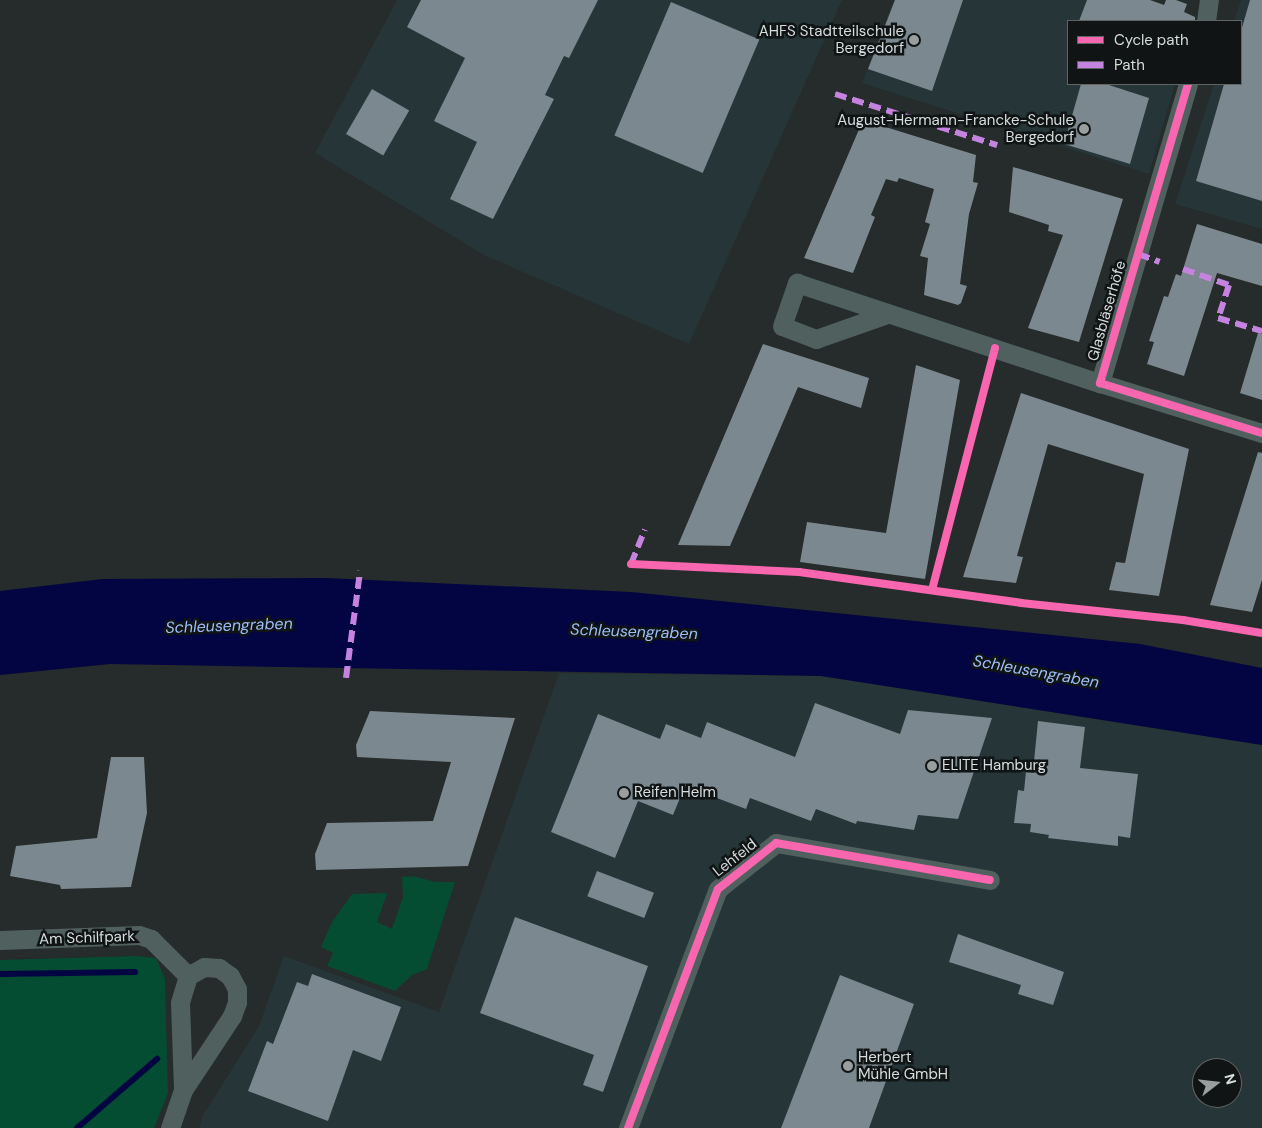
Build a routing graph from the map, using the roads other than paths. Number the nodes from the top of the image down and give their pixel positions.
1 (1209, 0) edge
2 (1206, 20) edge
3 (1188, 85) edge
4 (887, 314) junction
5 (1100, 383) junction
6 (1262, 433) edge
7 (990, 880) dead end
8 (0, 940) edge
9 (188, 976) junction
10 (183, 1090) junction
11 (170, 1128) edge
12 (628, 1128) edge

1 - 2 street
3 - 5 street, Glasbläserhöfe
4 - 4 street, Glasbläserhöfe
4 - 5 street, Glasbläserhöfe
5 - 6 street, Glasbläserhöfe
7 - 12 street, Lehfeld
8 - 9 street, Am Schilfpark
9 - 10 street
9 - 10 street
10 - 11 street

